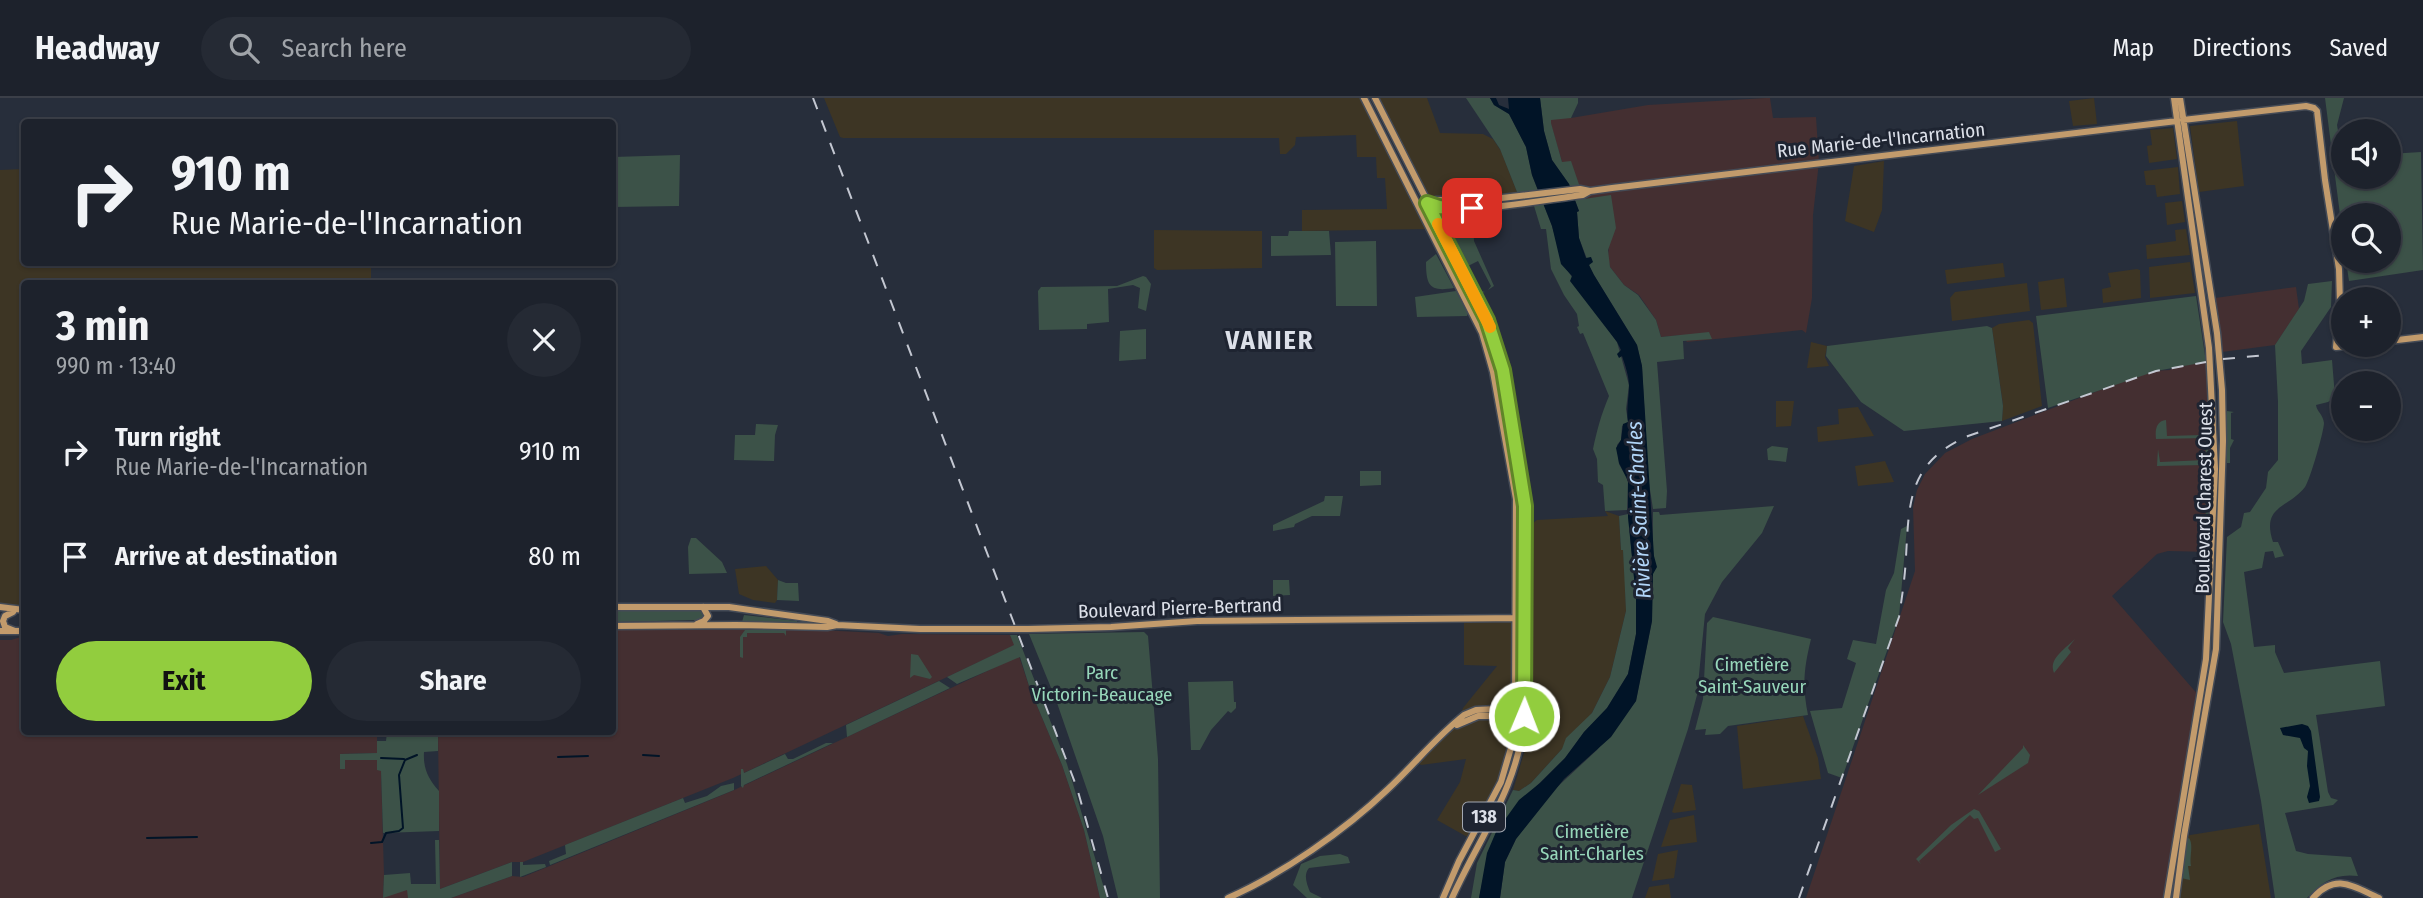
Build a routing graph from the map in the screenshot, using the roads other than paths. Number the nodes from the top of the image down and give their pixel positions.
1 (1364, 98) edge
2 (1375, 98) edge
3 (2174, 98) edge
4 (2180, 98) edge
5 (2180, 120) junction
6 (1538, 197) junction
7 (1417, 203) junction
8 (1427, 203) junction
9 (1479, 208) junction
10 (1445, 237) junction
11 (2340, 287) edge
12 (2423, 337) edge
13 (2401, 340) edge
14 (616, 607) edge
15 (702, 607) junction
16 (0, 609) edge
17 (21, 611) edge
18 (21, 611) edge
19 (13, 612) junction
20 (1520, 618) junction
21 (696, 625) junction
22 (837, 625) junction
23 (616, 626) edge
24 (0, 631) edge
25 (15, 631) junction
26 (21, 631) edge
27 (1524, 708) junction
28 (1515, 712) junction
29 (1524, 716) junction
30 (1228, 898) edge
31 (1443, 898) edge
32 (1452, 898) edge
33 (2166, 898) edge
34 (2176, 898) edge
35 (2313, 898) edge
36 (2379, 898) edge

1 - 7 main road, 138
2 - 8 main road, 138
3 - 5 main road, Boulevard Charest Ouest
4 - 5 main road, Boulevard Charest Ouest
5 - 6 main road, Rue Marie-de-l'Incarnation
5 - 11 main road, Rue Marie-de-l'Incarnation
5 - 33 main road, Boulevard Charest Ouest
5 - 34 main road, Boulevard Charest Ouest
6 - 8 main road, Rue Marie-de-l'Incarnation
6 - 9 main road, Rue Marie-de-l'Incarnation
7 - 8 main road, Rue Marie-de-l'Incarnation
7 - 20 main road, 138
8 - 9 main road, Rue Marie-de-l'Incarnation
8 - 10 main road, 138
9 - 10 main road
10 - 20 main road, 138
12 - 13 main road
14 - 15 main road, Boulevard Pierre-Bertrand
15 - 21 main road
15 - 22 main road, Boulevard Pierre-Bertrand
16 - 17 main road
16 - 19 main road
18 - 19 main road
19 - 25 main road
20 - 22 main road, Boulevard Pierre-Bertrand
20 - 27 main road, 138
20 - 28 main road, 138
21 - 22 main road, Boulevard Pierre-Bertrand
21 - 23 main road, Boulevard Pierre-Bertrand
24 - 25 main road
25 - 26 main road
27 - 28 main road
27 - 29 main road, 138
28 - 29 main road
28 - 30 main road
28 - 31 main road, 138
29 - 32 main road, 138
35 - 36 main road

